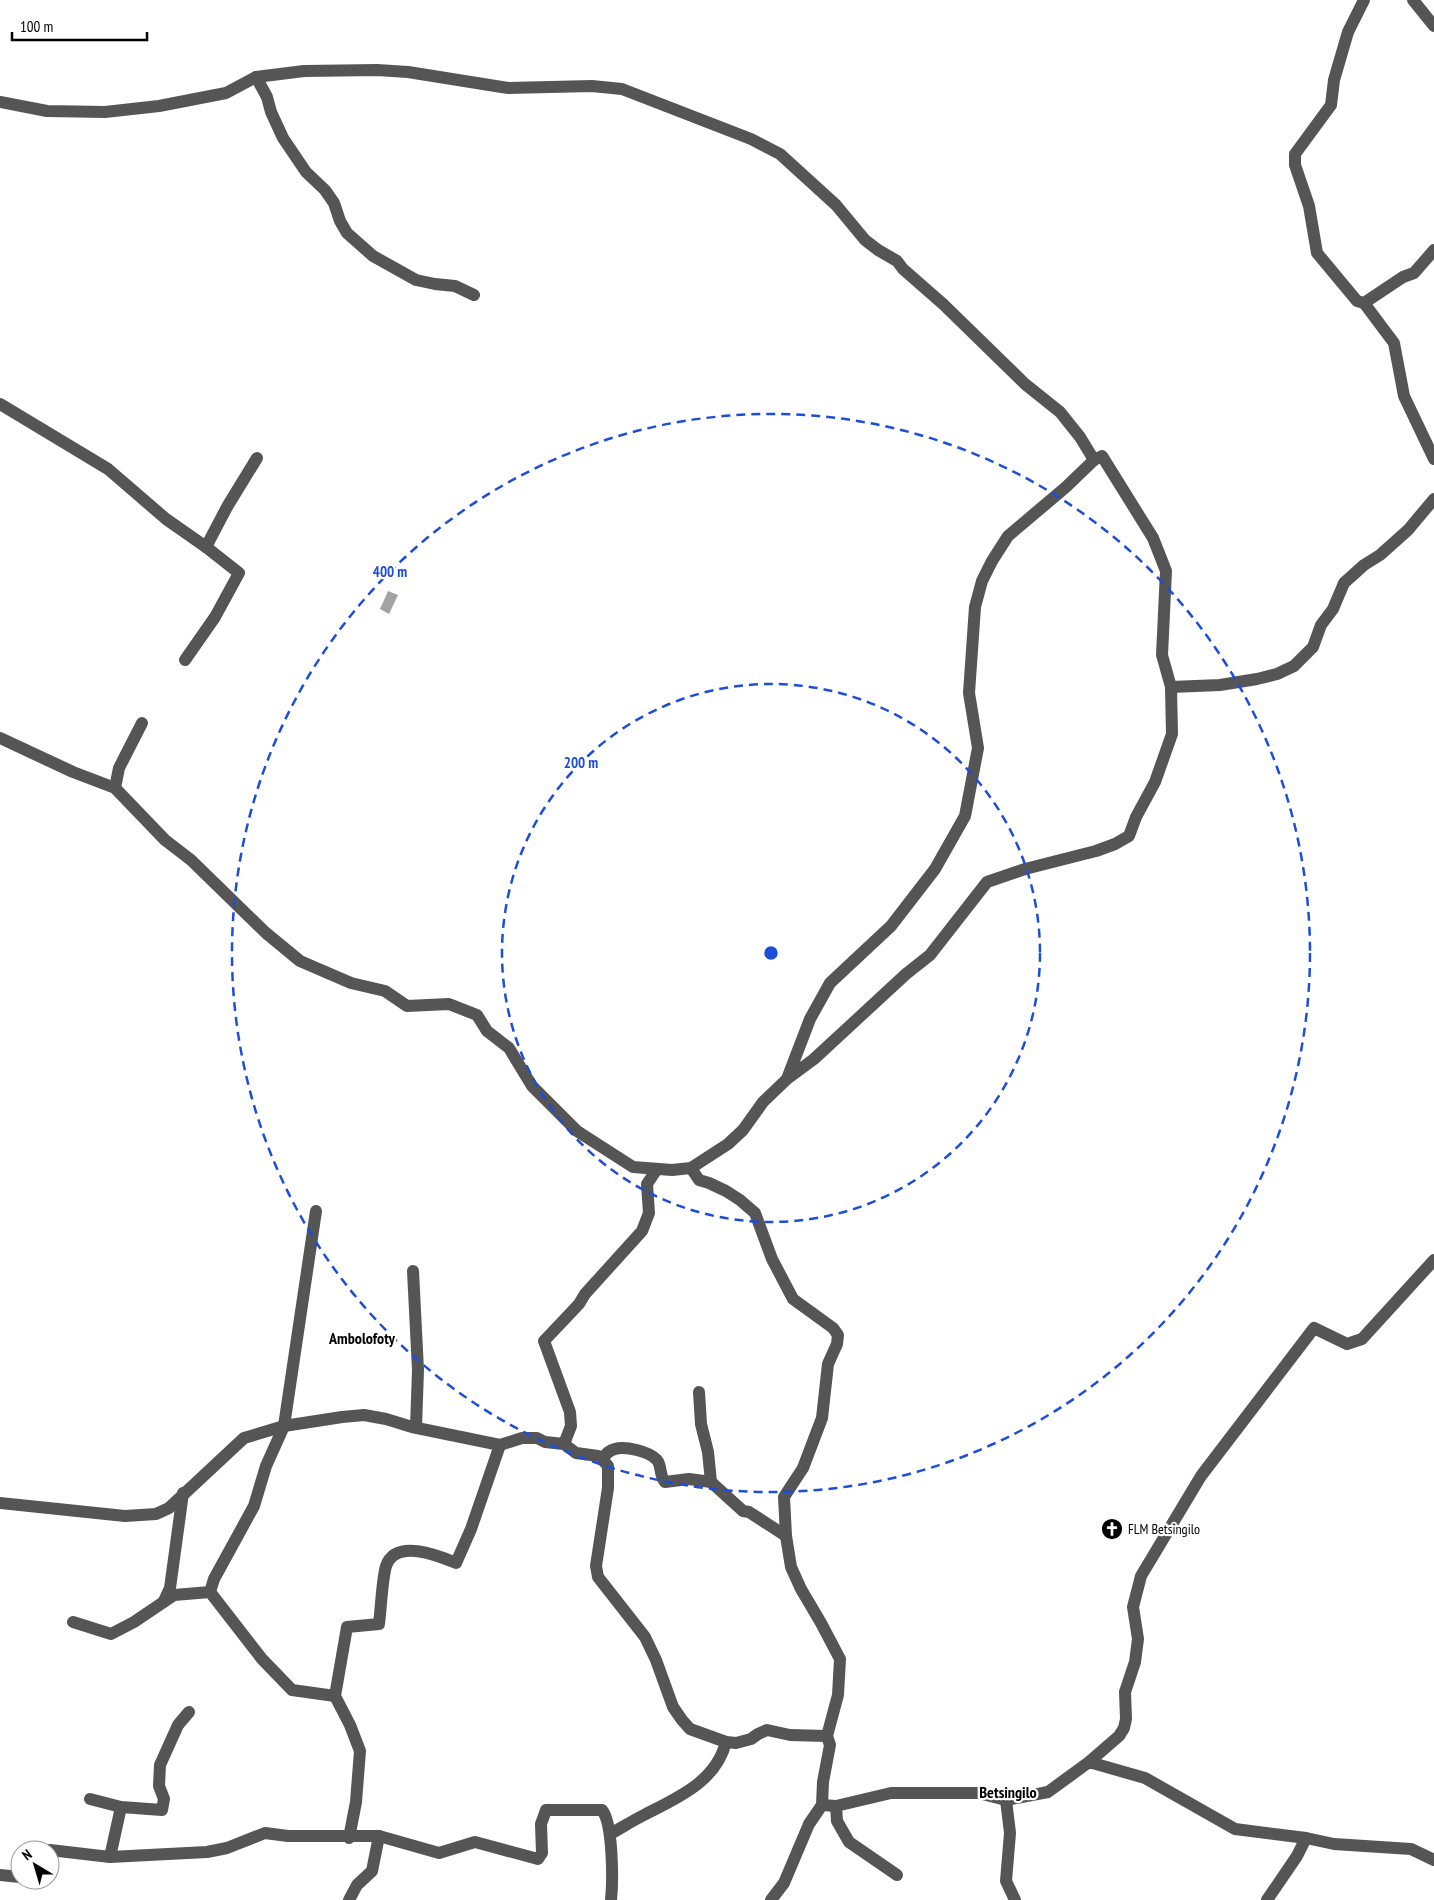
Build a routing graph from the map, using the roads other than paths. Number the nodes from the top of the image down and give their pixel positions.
1 (1364, 0) edge
2 (1413, 0) edge
3 (1434, 26) edge
4 (256, 77) junction
5 (0, 102) edge
6 (1434, 250) edge
7 (474, 295) dead end
8 (1364, 303) junction
9 (0, 404) edge
10 (257, 458) dead end
11 (1434, 459) edge
12 (1094, 460) junction
13 (1434, 499) edge
14 (206, 547) junction
15 (185, 660) dead end
16 (1171, 687) junction
17 (142, 722) dead end
18 (0, 738) edge
19 (115, 788) junction
20 (787, 1079) junction
21 (691, 1168) junction
22 (657, 1169) junction
23 (316, 1211) dead end
24 (1434, 1260) edge
25 (413, 1271) dead end
26 (699, 1392) dead end
27 (284, 1426) junction
28 (416, 1427) junction
29 (564, 1444) junction
30 (500, 1445) junction
31 (602, 1459) junction
32 (711, 1482) junction
33 (183, 1493) junction
34 (0, 1503) edge
35 (786, 1536) junction
36 (210, 1592) junction
37 (164, 1601) junction
38 (73, 1622) dead end
39 (335, 1696) junction
40 (190, 1712) dead end
41 (828, 1736) junction
42 (726, 1742) junction
43 (1090, 1762) junction
44 (90, 1799) dead end
45 (1006, 1800) junction
46 (822, 1805) junction
47 (836, 1806) junction
48 (121, 1807) junction
49 (610, 1834) junction
50 (379, 1836) junction
51 (349, 1838) junction
52 (1306, 1838) junction
53 (60, 1851) edge
54 (110, 1857) junction
55 (1434, 1860) edge
56 (897, 1875) dead end
57 (350, 1900) edge
58 (611, 1900) edge
59 (771, 1900) edge
60 (1015, 1900) edge
61 (1267, 1900) edge

1 - 8 street
2 - 3 street
4 - 5 street
4 - 7 street
4 - 12 street
6 - 8 street
8 - 11 street
9 - 14 street
10 - 14 street
12 - 16 street
12 - 20 street
13 - 16 street
14 - 15 street
16 - 20 street
17 - 19 street
18 - 19 street
19 - 22 street
20 - 21 street
21 - 22 street
21 - 35 street
22 - 29 street
23 - 27 street
24 - 43 street
25 - 28 street
26 - 32 street
27 - 28 street
27 - 33 street
27 - 36 street
28 - 30 street
29 - 30 street
29 - 31 street
30 - 39 street
31 - 32 street
31 - 42 street
32 - 35 street
33 - 34 street
33 - 37 street
35 - 41 street
36 - 37 street
36 - 39 street
37 - 38 street
39 - 51 street
40 - 48 street
41 - 42 street
41 - 46 street
42 - 49 street
43 - 45 street
43 - 52 street
44 - 48 street
45 - 47 street
45 - 60 street
46 - 47 street
46 - 59 street
47 - 56 street
48 - 54 street
49 - 50 street
49 - 58 street
50 - 51 street
50 - 57 street
51 - 54 street
52 - 55 street
52 - 61 street
53 - 54 street

